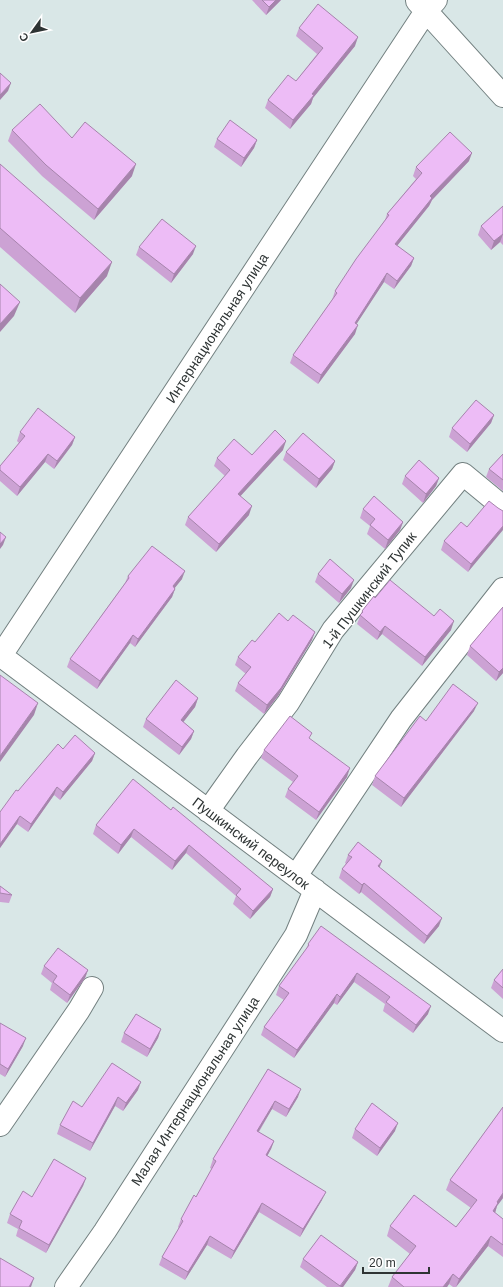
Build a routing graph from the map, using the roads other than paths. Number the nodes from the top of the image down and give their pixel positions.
1 (426, 4) edge
2 (503, 96) edge
3 (503, 507) edge
4 (503, 589) edge
5 (0, 656) edge
6 (208, 811) junction
7 (296, 876) junction
8 (315, 890) junction
9 (92, 988) dead end
10 (503, 1031) edge
11 (0, 1125) edge
12 (66, 1287) edge

1 - 2 street
1 - 5 street, Интернациональная улица
3 - 6 street, 1-й Пушкинский Тупик
4 - 7 street
5 - 6 street, Пушкинский переулок
6 - 7 street, Пушкинский переулок
7 - 8 street, Пушкинский переулок
8 - 10 street, Пушкинский переулок
8 - 12 street, Малая Интернациональная улица
9 - 11 street

